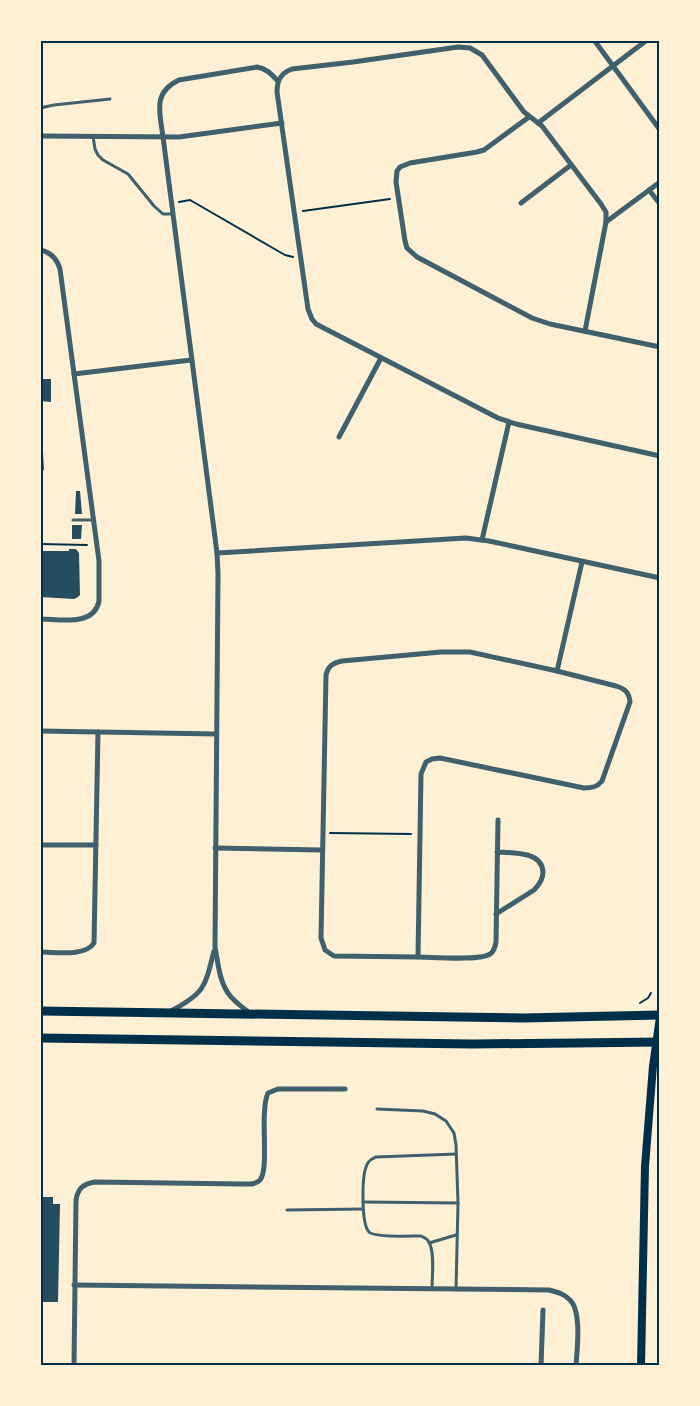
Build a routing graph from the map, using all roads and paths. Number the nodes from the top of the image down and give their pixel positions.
1 (594, 40) edge
2 (647, 40) edge
3 (612, 66) junction
4 (278, 81) junction
5 (111, 99) dead end
6 (40, 108) edge
7 (529, 117) junction
8 (282, 123) junction
9 (538, 123) junction
10 (660, 130) edge
11 (40, 136) edge
12 (93, 136) junction
13 (163, 137) junction
14 (571, 165) junction
15 (660, 182) edge
16 (649, 190) junction
17 (392, 198) dead end
18 (178, 202) dead end
19 (521, 203) dead end
20 (660, 204) edge
21 (301, 211) dead end
22 (173, 214) junction
23 (606, 222) junction
24 (40, 250) edge
25 (293, 257) dead end
26 (585, 331) junction
27 (660, 347) edge
28 (381, 358) junction
29 (191, 360) junction
30 (74, 374) junction
31 (508, 422) junction
32 (339, 437) dead end
33 (660, 456) edge
34 (73, 520) dead end
35 (94, 520) junction
36 (482, 540) junction
37 (40, 544) edge
38 (90, 545) dead end
39 (217, 553) junction
40 (582, 562) junction
41 (660, 578) edge
42 (40, 618) edge
43 (556, 671) junction
44 (40, 731) edge
45 (98, 732) junction
46 (216, 734) junction
47 (498, 819) dead end
48 (330, 833) dead end
49 (413, 834) dead end
50 (40, 845) edge
51 (96, 845) junction
52 (215, 848) junction
53 (322, 850) junction
54 (497, 852) junction
55 (496, 914) junction
56 (215, 947) junction
57 (40, 952) edge
58 (418, 957) junction
59 (651, 993) dead end
60 (640, 1003) dead end
61 (40, 1011) edge
62 (167, 1013) junction
63 (251, 1014) junction
64 (660, 1016) edge
65 (40, 1038) edge
66 (658, 1042) edge
67 (345, 1089) dead end
68 (377, 1109) dead end
69 (456, 1154) junction
70 (363, 1202) junction
71 (458, 1203) junction
72 (363, 1209) junction
73 (287, 1210) dead end
74 (456, 1235) junction
75 (429, 1243) junction
76 (74, 1285) junction
77 (432, 1290) junction
78 (456, 1290) junction
79 (543, 1310) dead end
80 (74, 1365) edge
81 (542, 1365) edge
82 (576, 1365) edge
83 (641, 1365) edge

1 - 3 street
2 - 3 street
3 - 9 street
3 - 10 street
4 - 7 street
4 - 8 street
4 - 13 street
5 - 6 lane
7 - 9 street
7 - 26 street
8 - 13 street
8 - 28 street
9 - 14 street
11 - 12 street
12 - 13 street
12 - 22 lane
13 - 22 street
14 - 19 street
14 - 23 street
15 - 16 street
16 - 20 street
16 - 23 street
17 - 21 path
18 - 25 path
22 - 29 street
23 - 26 street
24 - 30 street
26 - 27 street
28 - 31 street
28 - 32 street
29 - 30 street
29 - 39 street
30 - 35 street
31 - 33 street
31 - 36 street
34 - 35 lane
35 - 42 street
36 - 39 street
36 - 40 street
37 - 38 path
39 - 46 street
40 - 41 street
40 - 43 street
43 - 53 street
43 - 58 street
44 - 45 street
45 - 46 street
45 - 51 street
46 - 52 street
47 - 54 street
48 - 49 path
50 - 51 street
51 - 57 street
52 - 53 street
52 - 56 street
53 - 58 street
54 - 55 street
54 - 55 street
55 - 58 street
56 - 62 street
56 - 63 street
59 - 60 path
61 - 62 main road
62 - 63 main road
63 - 64 main road
64 - 66 main road
65 - 66 main road
66 - 83 main road
67 - 76 street
68 - 69 lane
69 - 70 lane
69 - 71 lane
70 - 71 lane
70 - 72 lane
71 - 74 lane
72 - 73 lane
72 - 75 lane
74 - 75 lane
74 - 78 lane
75 - 77 lane
76 - 77 street
76 - 80 street
77 - 78 street
78 - 82 street
79 - 81 street

